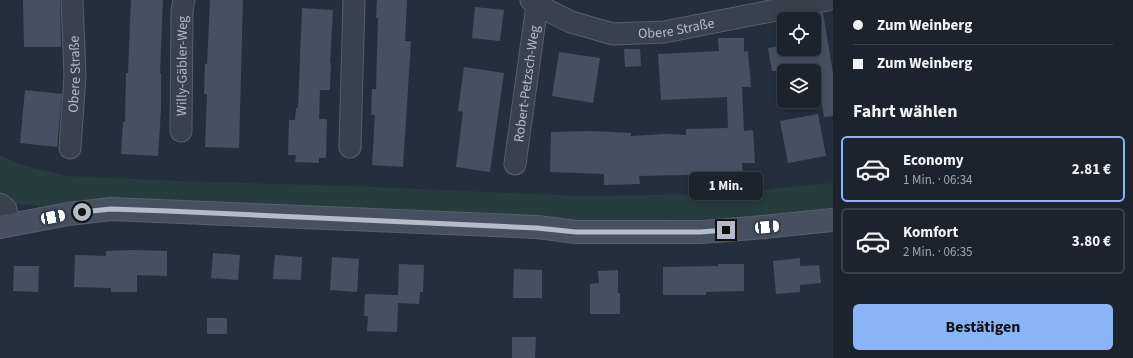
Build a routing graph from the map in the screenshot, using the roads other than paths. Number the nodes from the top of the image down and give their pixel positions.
1 (72, 0) edge
2 (184, 0) edge
3 (354, 0) edge
4 (826, 0) edge
5 (534, 2) edge
6 (181, 131) dead end
7 (350, 147) dead end
8 (70, 148) dead end
9 (515, 164) dead end
10 (0, 204) edge
11 (833, 220) edge
12 (4, 226) edge

1 - 8 street, Obere Straße
2 - 6 street, Willy-Gäbler-Weg
3 - 7 street
4 - 5 street, Obere Straße
5 - 9 street, Robert-Petzsch-Weg
10 - 12 street
11 - 12 street

